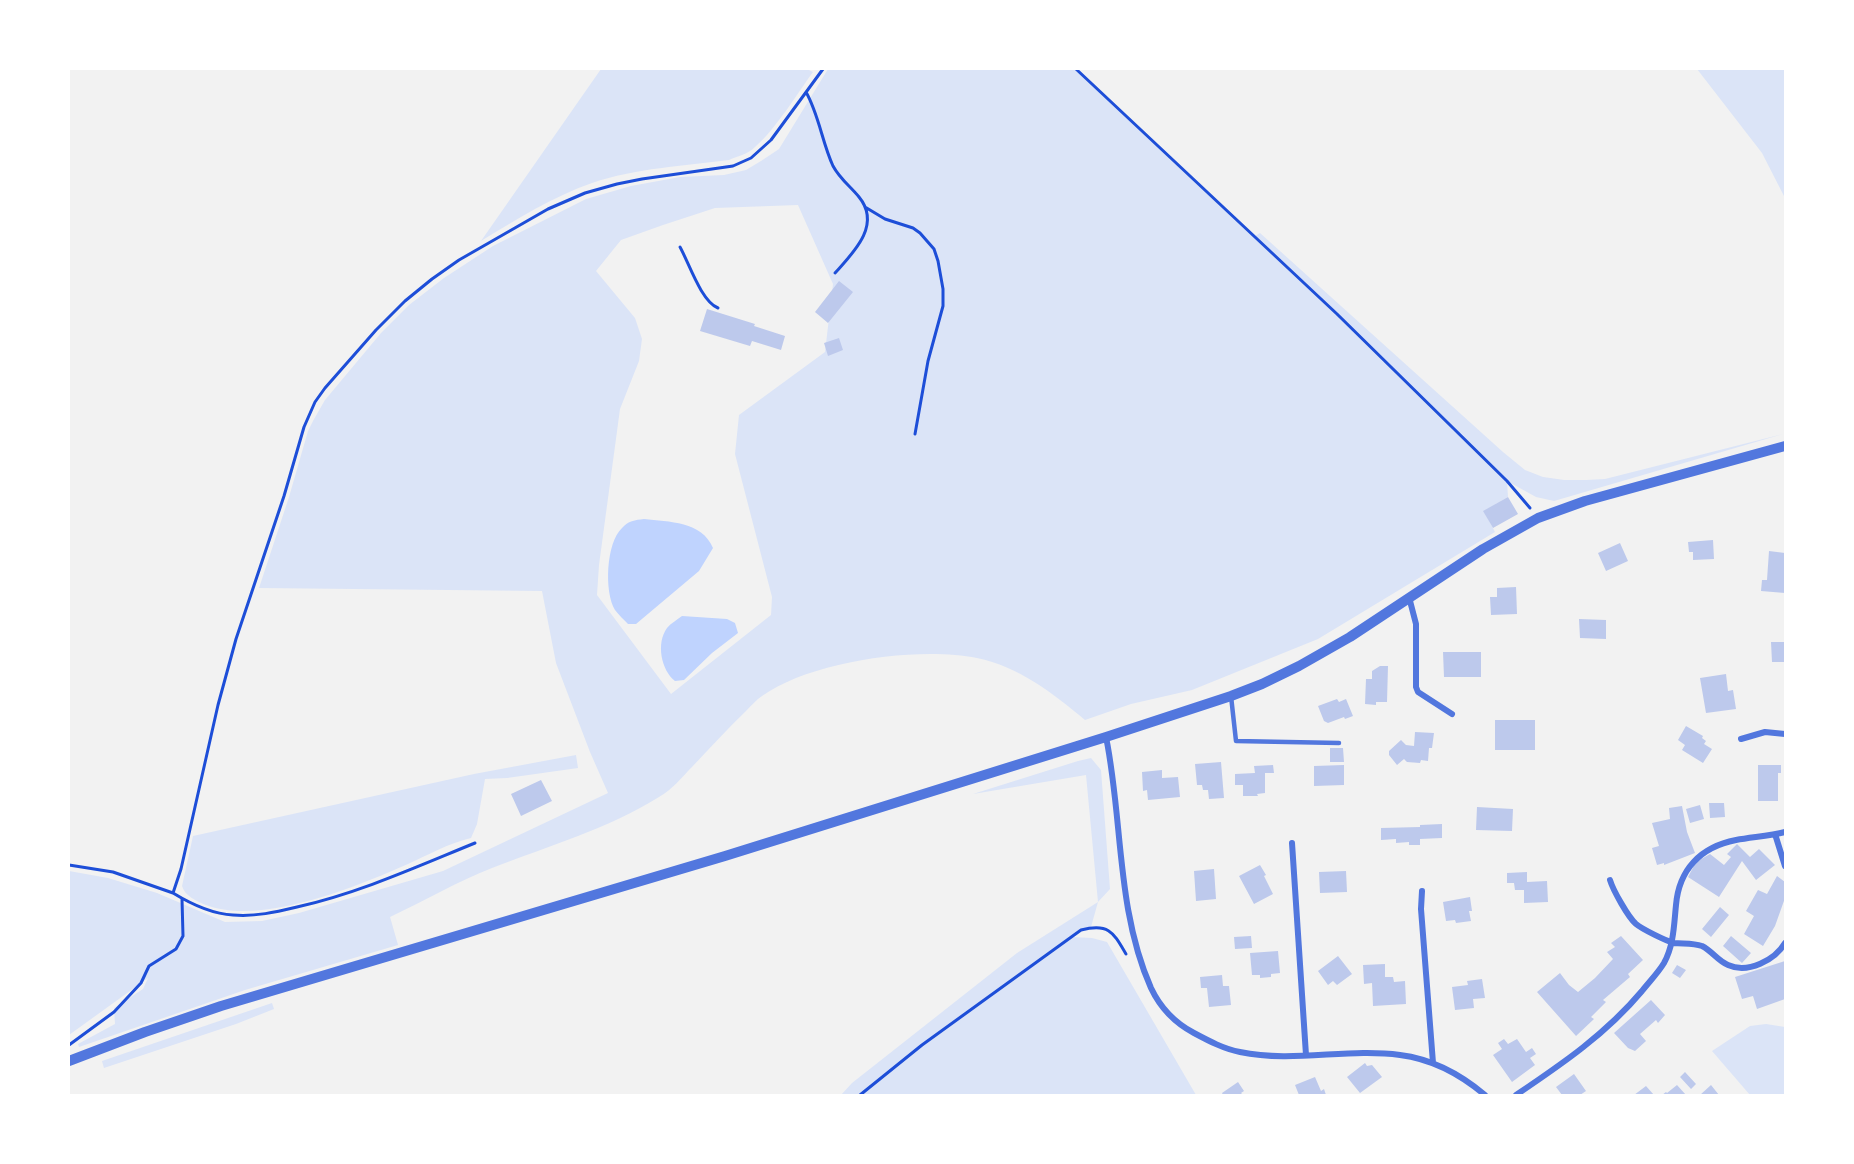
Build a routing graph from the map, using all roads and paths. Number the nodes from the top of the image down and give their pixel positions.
1 (823, 69) edge
2 (1076, 69) edge
3 (806, 92) junction
4 (865, 207) junction
5 (680, 247) dead end
6 (835, 273) dead end
7 (718, 308) dead end
8 (915, 434) dead end
9 (1785, 446) edge
10 (1538, 518) junction
11 (1409, 597) junction
12 (1231, 696) junction
13 (1452, 714) dead end
14 (1785, 734) edge
15 (1106, 737) junction
16 (1741, 739) dead end
17 (1340, 743) dead end
18 (1785, 832) edge
19 (1775, 834) junction
20 (475, 843) dead end
21 (1292, 843) dead end
22 (69, 864) edge
23 (1785, 866) edge
24 (1610, 880) dead end
25 (1422, 891) dead end
26 (173, 893) junction
27 (182, 898) junction
28 (1672, 942) junction
29 (1785, 943) edge
30 (1146, 975) junction
31 (69, 1045) edge
32 (1305, 1055) junction
33 (69, 1061) edge
34 (1433, 1063) junction
35 (860, 1095) edge
36 (1485, 1095) edge
37 (1515, 1095) edge

1 - 3 path
2 - 10 path
3 - 4 path
3 - 26 path
4 - 6 path
4 - 8 path
5 - 7 path
9 - 10 street
10 - 11 street
11 - 12 street
11 - 13 street
12 - 15 street
12 - 17 lane
14 - 16 street
15 - 30 street
15 - 33 street
18 - 19 street
19 - 23 street
19 - 28 street
20 - 27 path
21 - 32 street
22 - 26 path
24 - 28 street
25 - 34 street
26 - 27 path
27 - 31 path
28 - 29 street
28 - 37 street
30 - 32 street
30 - 35 path
32 - 34 street
34 - 36 street

